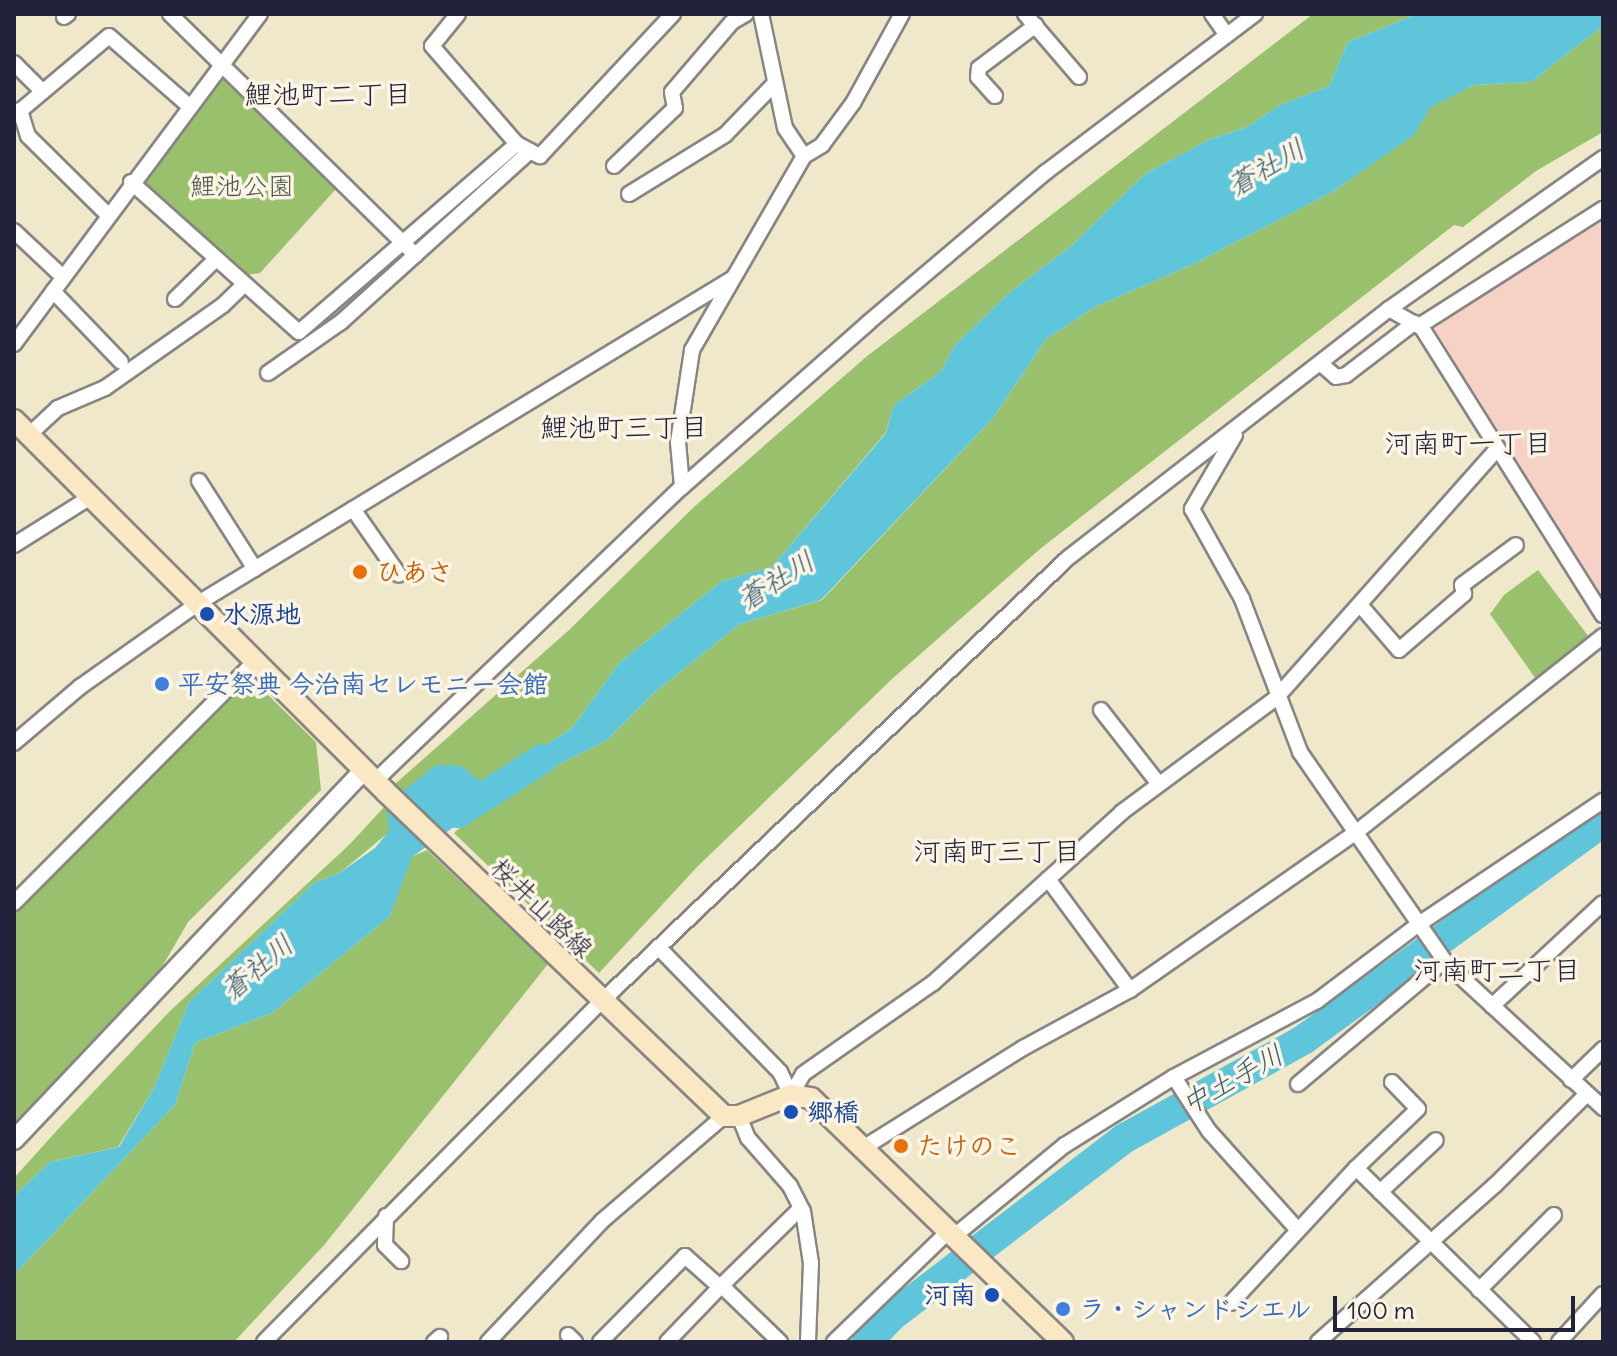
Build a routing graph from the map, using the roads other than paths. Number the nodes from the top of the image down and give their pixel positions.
1 (170, 14) edge
2 (260, 14) edge
3 (458, 14) edge
4 (673, 14) edge
5 (746, 14) edge
6 (761, 14) edge
7 (902, 14) edge
8 (1212, 14) edge
9 (1255, 14) edge
10 (1031, 20) edge
11 (1226, 34) junction
12 (223, 62) junction
13 (14, 63) edge
14 (1079, 77) dead end
15 (775, 83) junction
16 (42, 91) junction
17 (995, 96) dead end
18 (189, 106) junction
19 (17, 113) edge
20 (523, 147) junction
21 (804, 156) junction
22 (1603, 158) edge
23 (614, 166) dead end
24 (131, 182) junction
25 (629, 194) dead end
26 (1603, 209) edge
27 (108, 215) junction
28 (14, 231) edge
29 (403, 244) junction
30 (415, 255) junction
31 (216, 259) junction
32 (63, 277) junction
33 (733, 278) junction
34 (244, 285) junction
35 (53, 291) junction
36 (175, 299) dead end
37 (1389, 309) junction
38 (1417, 325) junction
39 (14, 344) edge
40 (121, 362) dead end
41 (1320, 363) junction
42 (268, 373) dead end
43 (14, 420) edge
44 (1239, 427) junction
45 (29, 435) junction
46 (1495, 451) junction
47 (199, 481) dead end
48 (682, 487) junction
49 (92, 496) junction
50 (353, 509) junction
51 (14, 545) edge
52 (1516, 545) dead end
53 (255, 569) junction
54 (399, 575) dead end
55 (200, 602) junction
56 (1361, 606) junction
57 (1603, 615) edge
58 (1603, 636) edge
59 (257, 659) junction
60 (1276, 698) junction
61 (1101, 710) dead end
62 (14, 743) edge
63 (375, 781) junction
64 (1158, 783) junction
65 (1603, 801) edge
66 (1354, 834) junction
67 (1048, 879) junction
68 (14, 903) edge
69 (1603, 903) edge
70 (1416, 926) junction
71 (658, 947) junction
72 (1444, 961) junction
73 (1130, 990) junction
74 (595, 995) junction
75 (1492, 1006) junction
76 (1603, 1049) edge
77 (1174, 1078) junction
78 (1571, 1080) junction
79 (1392, 1082) dead end
80 (1298, 1084) dead end
81 (1587, 1094) junction
82 (791, 1095) junction
83 (1603, 1108) edge
84 (732, 1116) junction
85 (14, 1140) edge
86 (1436, 1140) dead end
87 (863, 1148) junction
88 (1356, 1168) junction
89 (1380, 1192) junction
90 (801, 1208) junction
91 (1554, 1215) dead end
92 (386, 1216) junction
93 (1296, 1228) junction
94 (950, 1235) junction
95 (1430, 1243) junction
96 (401, 1261) dead end
97 (721, 1287) junction
98 (1479, 1290) junction
99 (1603, 1294) edge
100 (1231, 1303) dead end
101 (264, 1342) edge
102 (488, 1342) edge
103 (600, 1342) edge
104 (667, 1342) edge
105 (780, 1342) edge
106 (808, 1342) edge
107 (834, 1342) edge
108 (1063, 1342) edge
109 (1318, 1342) edge
110 (1533, 1342) edge
111 (1559, 1342) edge

1 - 12 street
2 - 12 street
3 - 20 street
4 - 20 street
5 - 23 street
6 - 15 street
7 - 21 street
8 - 11 street
9 - 11 street
10 - 14 street
10 - 17 street
11 - 48 street
12 - 18 street
12 - 29 street
13 - 16 street
15 - 21 street
15 - 25 street
16 - 18 street
16 - 19 street
18 - 24 street
19 - 27 street
20 - 29 street
20 - 30 street
21 - 33 street
22 - 37 street
24 - 27 street
24 - 31 street
26 - 38 street
27 - 32 street
28 - 32 street
29 - 30 street
29 - 34 street
30 - 42 street
31 - 34 street
31 - 36 street
32 - 35 street
33 - 48 street
33 - 50 street
34 - 45 street
35 - 39 street
35 - 40 street
37 - 38 street
37 - 41 street
38 - 41 street
38 - 46 street
41 - 44 street
43 - 45 main road, 桜井山路線
44 - 60 street
44 - 71 street
45 - 49 main road, 桜井山路線
46 - 56 street
46 - 57 street
47 - 53 street
48 - 63 street
49 - 51 street
49 - 55 main road, 桜井山路線
50 - 53 street
50 - 54 street
52 - 56 street
53 - 55 street
55 - 59 main road, 桜井山路線
55 - 62 street
56 - 60 street
58 - 66 street
59 - 63 main road, 桜井山路線
59 - 68 street
60 - 64 street
60 - 66 street
61 - 64 street
63 - 74 main road, 桜井山路線
63 - 85 street
64 - 67 street
65 - 70 street
66 - 70 street
66 - 73 street
67 - 73 street
67 - 82 street
69 - 75 street
70 - 72 street
70 - 77 street
71 - 74 street
71 - 82 street
72 - 75 street
72 - 80 street
73 - 87 street
74 - 84 main road, 桜井山路線
74 - 92 street
75 - 78 street
76 - 78 street
77 - 93 street
77 - 94 street
78 - 81 street
79 - 88 street
81 - 83 street
81 - 95 street
82 - 84 main road
82 - 87 main road
84 - 90 street
84 - 102 street
86 - 89 street
87 - 94 main road
88 - 89 street
88 - 93 street
89 - 95 street
90 - 97 street
90 - 106 street
91 - 98 street
92 - 96 street
92 - 101 street
93 - 100 street
94 - 107 street
94 - 108 main road
95 - 98 street
95 - 109 street
97 - 103 street
97 - 104 street
97 - 105 street
98 - 110 street
99 - 111 street

